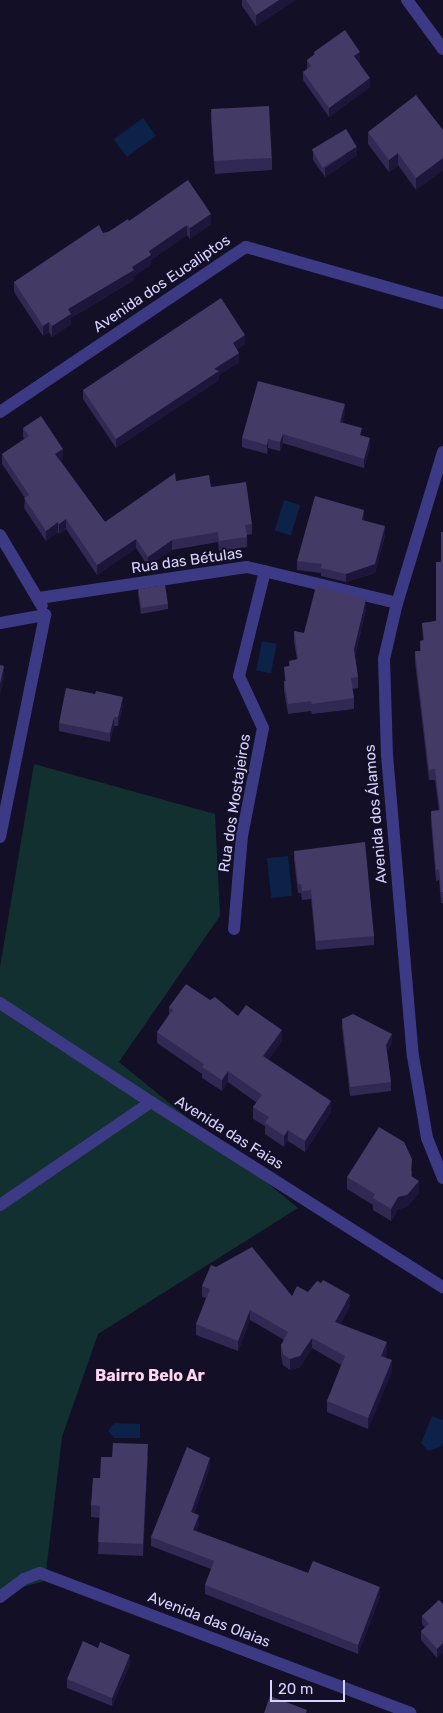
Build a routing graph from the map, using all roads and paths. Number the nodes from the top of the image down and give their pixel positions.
1 (407, 0) edge
2 (443, 49) edge
3 (443, 303) edge
4 (0, 412) edge
5 (443, 452) edge
6 (0, 535) edge
7 (265, 571) junction
8 (39, 598) junction
9 (397, 603) junction
10 (45, 615) junction
11 (0, 623) edge
12 (0, 837) edge
13 (234, 929) dead end
14 (0, 1003) edge
15 (150, 1102) junction
16 (443, 1178) edge
17 (0, 1205) edge
18 (443, 1287) edge
19 (0, 1597) edge
20 (410, 1713) edge

1 - 2 street
3 - 4 street, Avenida dos Eucaliptos
5 - 9 street, Avenida dos Álamos
6 - 8 street
7 - 8 street, Rua das Bétulas
7 - 9 street, Rua das Bétulas
7 - 13 street, Rua dos Mostajeiros
8 - 10 street
9 - 16 street, Avenida dos Álamos
10 - 11 street
10 - 12 street
14 - 15 street, Avenida das Faias
15 - 17 street
15 - 18 street, Avenida das Faias
19 - 20 street, Avenida das Olaias

